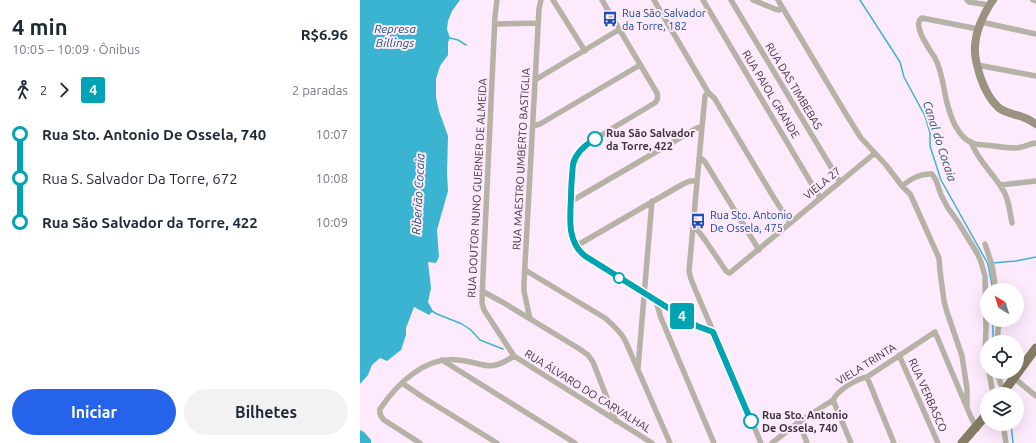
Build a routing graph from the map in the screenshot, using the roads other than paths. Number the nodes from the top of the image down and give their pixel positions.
1 (497, 0) edge
2 (541, 0) edge
3 (553, 0) edge
4 (602, 0) edge
5 (654, 0) edge
6 (703, 0) edge
7 (731, 0) edge
8 (753, 0) edge
9 (778, 0) edge
10 (967, 0) edge
11 (991, 3) edge
12 (783, 8) junction
13 (495, 24) junction
14 (538, 24) junction
15 (980, 25) junction
16 (620, 29) junction
17 (1036, 34) edge
18 (585, 51) junction
19 (640, 65) junction
20 (977, 65) junction
21 (1036, 76) edge
22 (535, 80) junction
23 (708, 92) junction
24 (1036, 124) edge
25 (532, 126) junction
26 (702, 127) junction
27 (971, 142) junction
28 (1036, 143) edge
29 (875, 153) junction
30 (699, 158) junction
31 (697, 180) junction
32 (1036, 181) edge
33 (840, 182) junction
34 (1000, 184) junction
35 (902, 186) junction
36 (820, 198) junction
37 (652, 201) junction
38 (570, 202) junction
39 (790, 223) junction
40 (1012, 223) dead end
41 (693, 224) junction
42 (985, 244) dead end
43 (576, 246) junction
44 (759, 250) junction
45 (525, 270) junction
46 (995, 283) edge
47 (482, 291) junction
48 (645, 293) junction
49 (656, 301) junction
50 (530, 319) junction
51 (713, 332) junction
52 (986, 335) edge
53 (1036, 348) edge
54 (899, 355) junction
55 (514, 356) junction
56 (1036, 357) edge
57 (442, 360) junction
58 (1024, 367) edge
59 (638, 370) junction
60 (1024, 370) edge
61 (867, 377) junction
62 (1016, 379) joint
63 (402, 383) junction
64 (1009, 387) edge
65 (1036, 396) edge
66 (833, 400) junction
67 (967, 407) junction
68 (616, 421) junction
69 (798, 422) junction
70 (980, 424) edge
71 (980, 427) edge
72 (977, 429) junction
73 (1004, 431) edge
74 (420, 443) edge
75 (497, 443) edge
76 (575, 443) edge
77 (652, 443) edge
78 (670, 443) edge
79 (714, 443) edge
80 (761, 443) edge
81 (772, 443) edge
82 (807, 443) edge
83 (851, 443) edge
84 (894, 443) edge
85 (938, 443) edge
86 (962, 443) edge
87 (968, 443) edge
88 (1006, 443) edge

1 - 13 street, RUA DOUTOR NUNO GUERNER DE ALMEIDA
2 - 14 street, RUA MAESTRO UMBERTO BASTIGLIA
3 - 18 street
4 - 16 street
5 - 23 street
6 - 36 street, RUA PAIOL GRANDE
7 - 33 street, RUA DAS TIMBEBAS
8 - 12 street
9 - 12 street
10 - 11 street
11 - 15 main road
12 - 29 street
13 - 14 street
13 - 47 street, RUA DOUTOR NUNO GUERNER DE ALMEIDA
14 - 22 street, RUA MAESTRO UMBERTO BASTIGLIA
15 - 17 street
15 - 20 main road
15 - 27 street
16 - 18 street
16 - 19 street
18 - 22 street
19 - 25 street
19 - 38 street
20 - 21 street
20 - 24 main road
22 - 25 street, RUA MAESTRO UMBERTO BASTIGLIA
23 - 26 street
23 - 39 street
25 - 45 street, RUA MAESTRO UMBERTO BASTIGLIA
26 - 30 street
26 - 38 street
27 - 28 street
27 - 34 street
29 - 33 street, VIELA 27
29 - 35 street
30 - 31 street
30 - 44 street
31 - 37 street
31 - 41 street
32 - 34 street
33 - 36 street, VIELA 27
34 - 40 street
35 - 52 street
35 - 67 street
36 - 39 street, VIELA 27
37 - 43 street
37 - 48 street
38 - 43 street
39 - 44 street, VIELA 27
41 - 44 street, VIELA 27
41 - 51 street
42 - 46 street
43 - 48 street
45 - 50 street, RUA MAESTRO UMBERTO BASTIGLIA
45 - 59 street
47 - 50 street
47 - 55 street, RUA DOUTOR NUNO GUERNER DE ALMEIDA
48 - 49 street
48 - 59 street
49 - 51 street
49 - 79 street
50 - 68 street
51 - 80 street
53 - 58 main road
54 - 61 street, VIELA TRINTA
54 - 67 street, VIELA TRINTA
54 - 85 street, RUA VERBASCO
55 - 57 street
55 - 68 street, RUA ÁLVARO DO CARVALHAL
56 - 60 main road
57 - 63 street
57 - 76 street
59 - 78 street
61 - 66 street, VIELA TRINTA
61 - 84 street
62 - 64 main road
62 - 65 street
63 - 74 street
63 - 75 street
66 - 69 street, VIELA TRINTA
66 - 83 street
67 - 72 street
68 - 77 street, RUA ÁLVARO DO CARVALHAL
69 - 81 street, VIELA TRINTA
69 - 82 street
70 - 72 main road
71 - 72 main road
72 - 86 main road
72 - 87 main road
73 - 88 street

